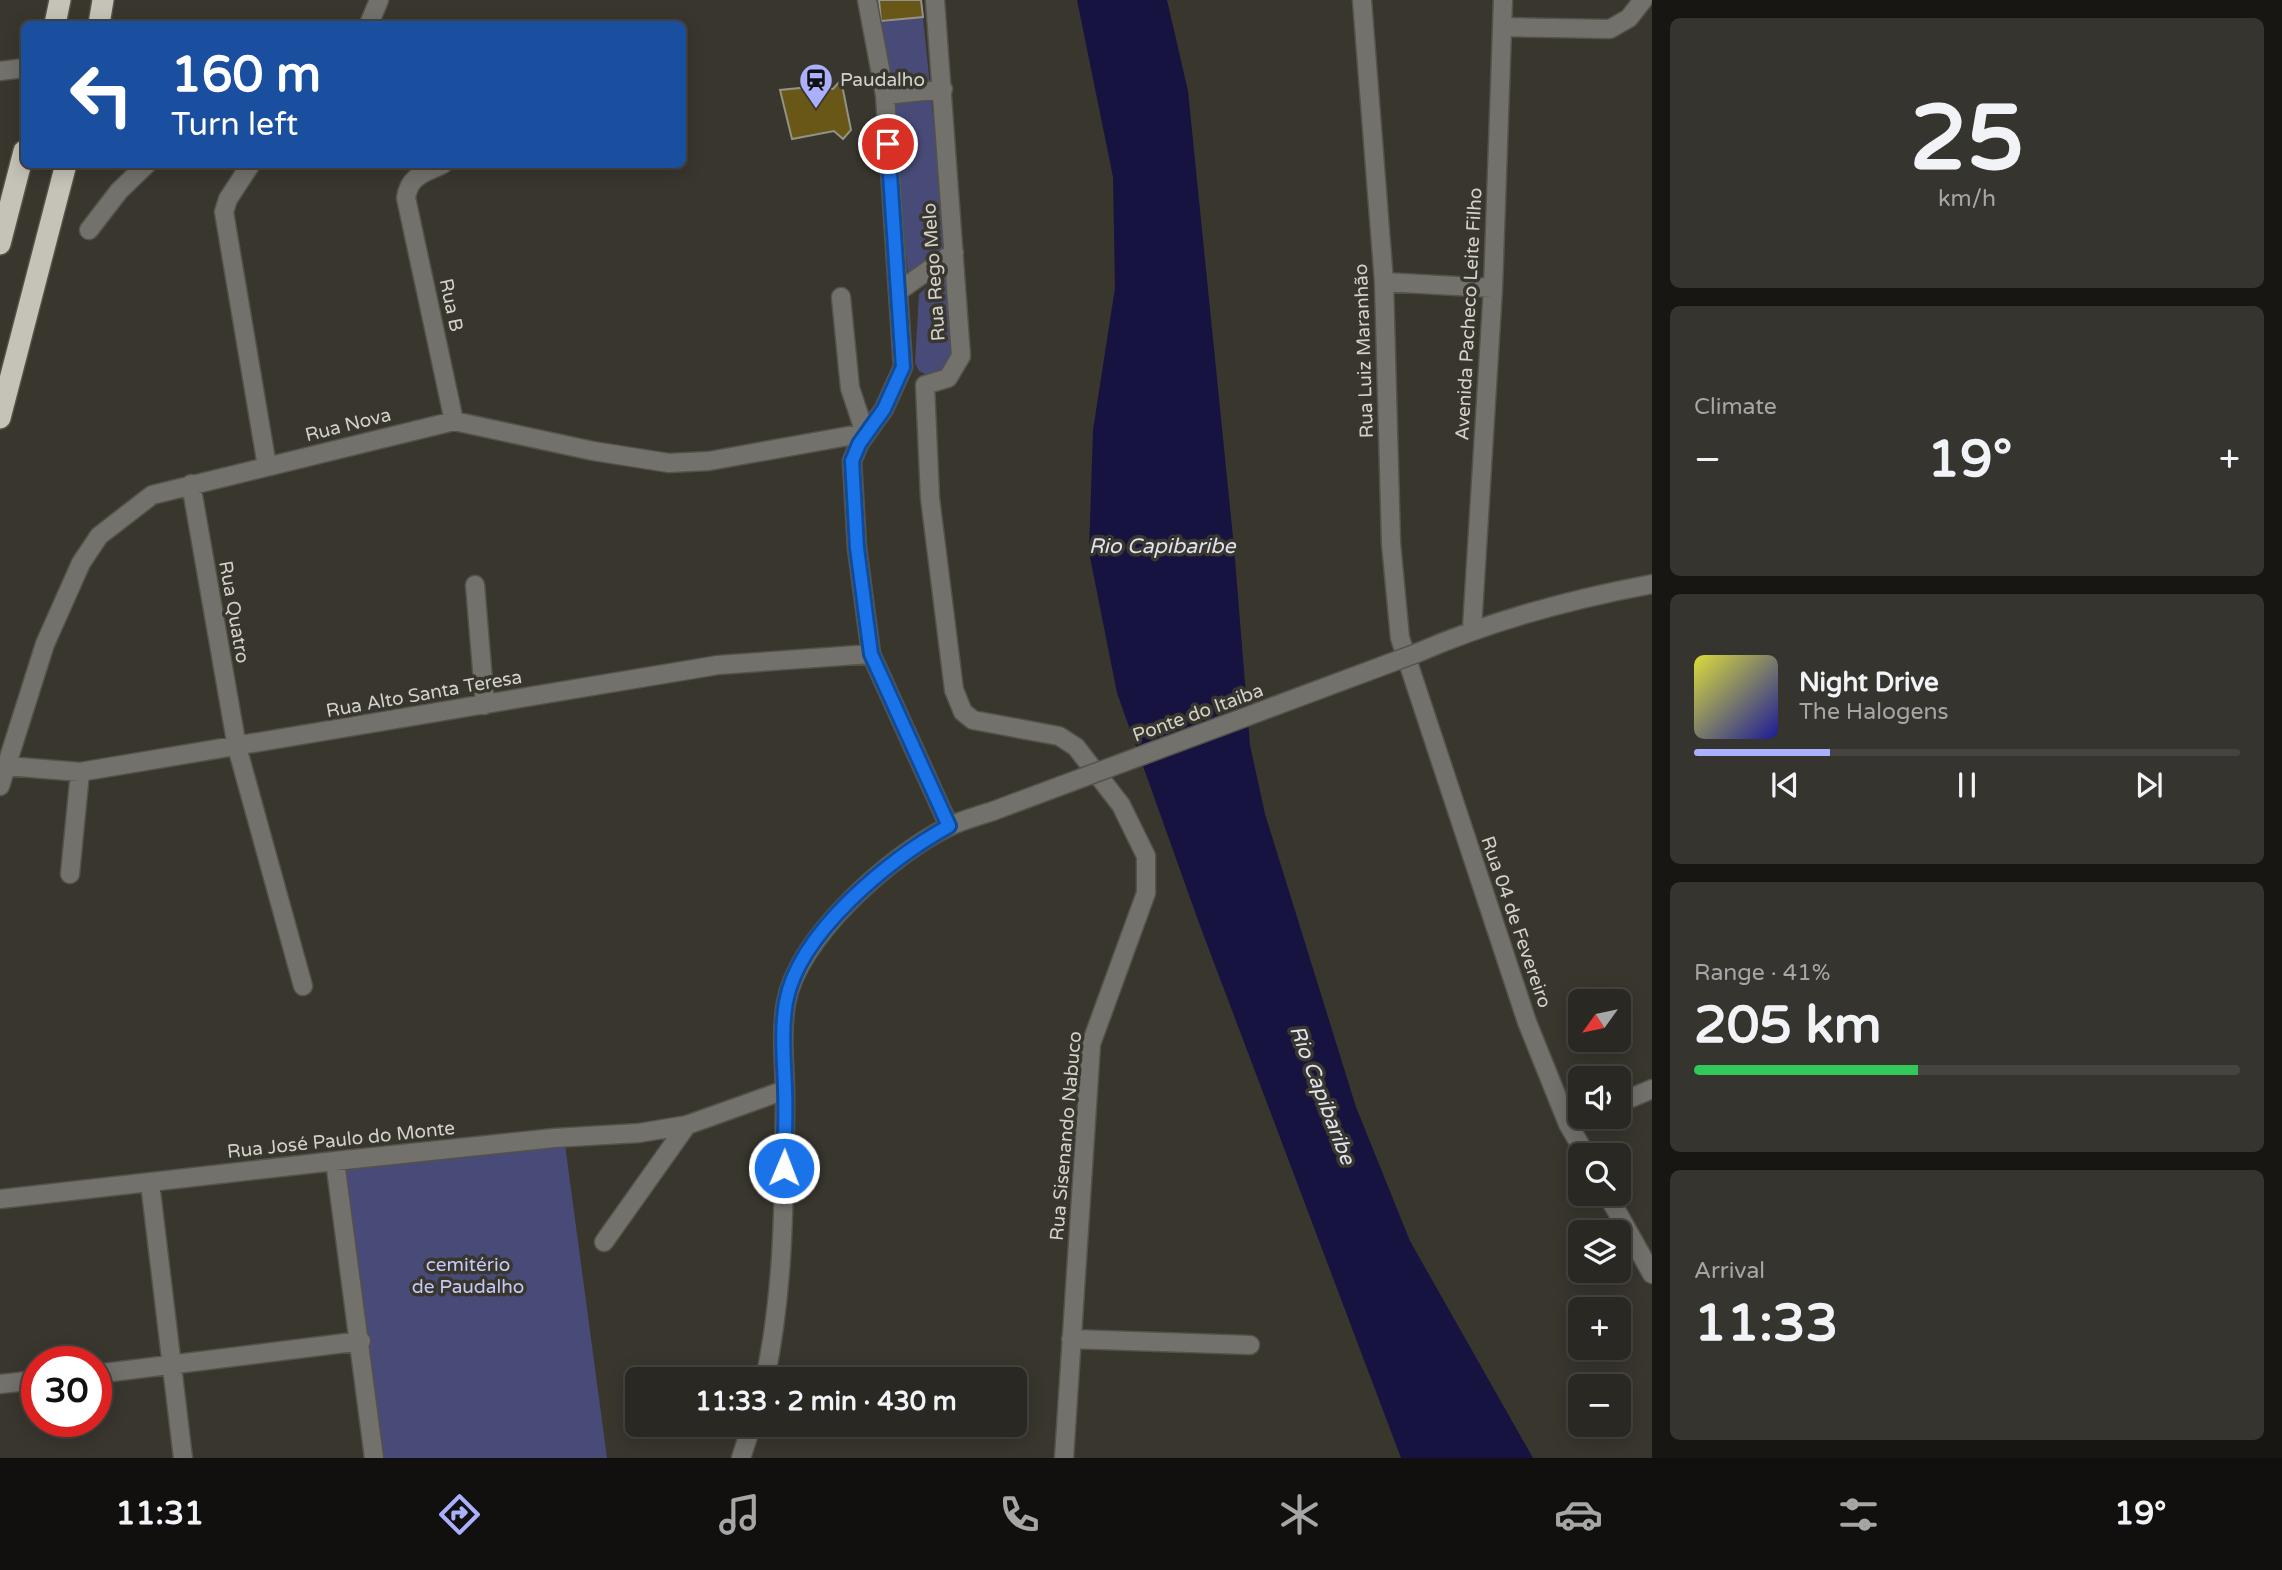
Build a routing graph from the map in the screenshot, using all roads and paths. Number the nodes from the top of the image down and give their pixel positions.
1 (60, 0) edge
2 (103, 0) edge
3 (379, 0) edge
4 (867, 0) edge
5 (935, 0) edge
6 (1362, 0) edge
7 (1503, 0) edge
8 (1643, 0) edge
9 (56, 21) edge
10 (100, 21) edge
11 (370, 21) edge
12 (1502, 27) junction
13 (21, 68) edge
14 (0, 71) edge
15 (943, 89) junction
16 (885, 95) junction
17 (21, 163) edge
18 (65, 168) edge
19 (143, 168) edge
20 (248, 168) edge
21 (434, 168) edge
22 (89, 230) dead end
23 (0, 244) edge
24 (954, 252) junction
25 (1384, 282) junction
26 (1493, 288) junction
27 (899, 291) junction
28 (841, 297) dead end
29 (903, 367) junction
30 (925, 385) junction
31 (0, 418) edge
32 (454, 421) junction
33 (865, 433) junction
34 (267, 466) junction
35 (191, 484) junction
36 (1652, 584) edge
37 (475, 585) dead end
38 (1472, 629) junction
39 (871, 654) junction
40 (1418, 697) joint
41 (485, 705) junction
42 (237, 747) junction
43 (7, 766) junction
44 (80, 772) junction
45 (0, 786) edge
46 (949, 826) junction
47 (70, 874) dead end
48 (303, 986) dead end
49 (785, 1090) junction
50 (1651, 1093) edge
51 (1631, 1099) edge
52 (1568, 1124) edge
53 (687, 1125) junction
54 (335, 1160) junction
55 (150, 1182) junction
56 (0, 1199) edge
57 (1614, 1206) edge
58 (604, 1242) dead end
59 (1652, 1274) edge
60 (1072, 1339) junction
61 (361, 1341) junction
62 (1250, 1345) dead end
63 (172, 1365) junction
64 (767, 1367) edge
65 (112, 1372) edge
66 (21, 1382) edge
67 (0, 1384) edge
68 (748, 1437) edge
69 (183, 1458) edge
70 (374, 1458) edge
71 (741, 1458) edge
72 (1064, 1458) edge

1 - 9 highway
2 - 10 highway
3 - 11 street
4 - 16 street
5 - 15 street, Rua Rego Melo
6 - 25 street, Rua Luiz Maranhão
7 - 12 street, Avenida Pacheco Leite Filho
8 - 12 street
12 - 26 street, Avenida Pacheco Leite Filho
13 - 14 street
15 - 16 street
15 - 24 street, Rua Rego Melo
16 - 27 street
17 - 23 highway
18 - 31 highway
19 - 22 street
20 - 34 street
21 - 32 street, Rua B
24 - 27 street
24 - 30 street, Rua Rego Melo
25 - 26 street
25 - 40 street, Rua Luiz Maranhão
26 - 38 street, Avenida Pacheco Leite Filho
27 - 29 street
28 - 33 street
29 - 30 street
29 - 33 street
30 - 60 street, Rua Sisenando Nabuco
32 - 33 street, Rua Nova
32 - 34 street, Rua Nova
33 - 39 street
34 - 35 street, Rua Nova
35 - 42 street, Rua Quatro
35 - 43 street, Rua Nova
36 - 38 street, Ponte do Itaiba
37 - 41 street
38 - 46 street, Ponte do Itaiba, bridge
39 - 41 street, Rua Alto Santa Teresa
39 - 46 street
40 - 52 street, Rua 04 de Fevereiro
41 - 42 street, Rua Alto Santa Teresa
42 - 44 street, Rua Alto Santa Teresa
42 - 48 street, Rua Quatro
43 - 44 street, Rua Alto Santa Teresa
43 - 45 street
44 - 47 street
46 - 49 street, Ponte do Itaiba
49 - 53 street, Rua José Paulo do Monte
49 - 64 street, Ponte do Itaiba
50 - 51 street
53 - 54 street, Rua José Paulo do Monte
53 - 58 street
54 - 55 street, Rua José Paulo do Monte
54 - 61 street
55 - 56 street, Rua José Paulo do Monte
55 - 63 street
57 - 59 street
60 - 62 street
60 - 72 street, Rua Sisenando Nabuco
61 - 63 street
61 - 70 street
63 - 65 street
63 - 69 street
66 - 67 street
68 - 71 street

